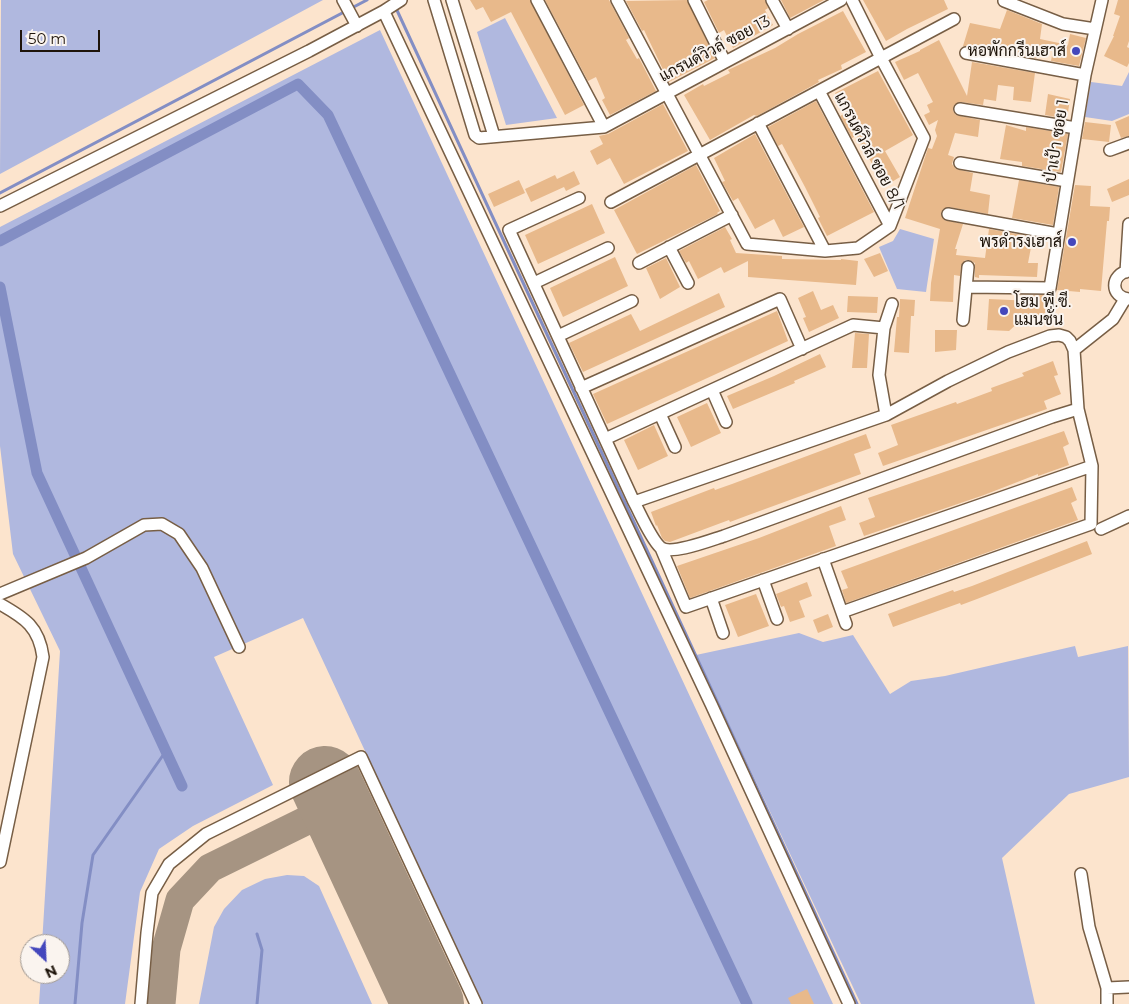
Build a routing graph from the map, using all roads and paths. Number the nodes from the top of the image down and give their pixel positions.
1 (343, 0) edge
2 (434, 0) edge
3 (452, 0) edge
4 (537, 0) edge
5 (617, 0) edge
6 (694, 0) edge
7 (772, 0) edge
8 (841, 0) edge
9 (852, 0) edge
10 (1102, 0) edge
11 (400, 1) edge
12 (1004, 1) edge
13 (385, 10) junction
14 (954, 19) dead end
15 (357, 26) junction
16 (788, 29) junction
17 (1095, 29) junction
18 (966, 53) dead end
19 (881, 58) junction
20 (725, 62) junction
21 (1085, 75) junction
22 (819, 91) junction
23 (666, 94) junction
24 (960, 109) dead end
25 (758, 123) junction
26 (604, 127) junction
27 (1076, 128) junction
28 (494, 136) junction
29 (1129, 143) edge
30 (1110, 150) dead end
31 (700, 154) junction
32 (960, 162) dead end
33 (1067, 180) junction
34 (579, 198) dead end
35 (611, 202) dead end
36 (0, 206) edge
37 (948, 214) dead end
38 (732, 215) junction
39 (1129, 224) edge
40 (890, 226) junction
41 (1058, 234) junction
42 (669, 247) junction
43 (608, 248) dead end
44 (825, 252) junction
45 (639, 263) dead end
46 (968, 267) dead end
47 (1127, 271) edge
48 (534, 283) junction
49 (688, 283) dead end
50 (966, 286) junction
51 (1127, 299) edge
52 (632, 300) dead end
53 (892, 304) dead end
54 (963, 320) dead end
55 (884, 328) junction
56 (558, 336) junction
57 (802, 350) junction
58 (1074, 350) junction
59 (581, 388) junction
60 (712, 390) junction
61 (1078, 409) junction
62 (660, 414) junction
63 (886, 415) junction
64 (726, 422) dead end
65 (605, 439) junction
66 (675, 447) dead end
67 (1092, 466) junction
68 (634, 502) junction
69 (1129, 516) edge
70 (1101, 529) dead end
71 (661, 548) junction
72 (823, 559) junction
73 (763, 580) junction
74 (0, 594) edge
75 (711, 598) junction
76 (0, 604) edge
77 (842, 612) junction
78 (777, 619) dead end
79 (846, 624) dead end
80 (723, 633) dead end
81 (239, 647) dead end
82 (0, 862) edge
83 (1081, 874) dead end
84 (1129, 987) edge
85 (1107, 988) junction
86 (141, 1004) edge
87 (476, 1004) edge
88 (849, 1004) edge
89 (1107, 1004) edge

1 - 15 street
2 - 28 street
3 - 28 street
4 - 26 street
5 - 23 street
6 - 20 street
7 - 16 street
8 - 16 street, แกรนด์วิวล์ ซอย 13
9 - 19 street
10 - 17 street, ป่าเป้า ซอย 1
11 - 13 street
12 - 17 street
13 - 15 street
13 - 88 street
14 - 19 street
15 - 36 street
16 - 20 street, แกรนด์วิวล์ ซอย 13
17 - 21 street, ป่าเป้า ซอย 1
18 - 21 street
19 - 22 street
19 - 40 street
20 - 23 street, แกรนด์วิวล์ ซอย 13
21 - 27 street, ป่าเป้า ซอย 1
22 - 25 street
22 - 40 street, แกรนด์วิวล์ ซอย 8/1
23 - 26 street, แกรนด์วิวล์ ซอย 13
23 - 31 street
24 - 27 street
25 - 31 street
25 - 44 street
26 - 28 street
27 - 33 street, ป่าเป้า ซอย 1
29 - 30 street
31 - 35 street
31 - 38 street
32 - 33 street
33 - 41 street, ป่าเป้า ซอย 1
34 - 48 street
37 - 41 street
38 - 42 street
38 - 44 street
39 - 47 street
40 - 44 street
41 - 50 street, ป่าเป้า ซอย 1
42 - 45 street
42 - 49 street
43 - 48 street
46 - 50 street
47 - 51 street
48 - 56 street
50 - 54 street
51 - 58 street
52 - 56 street
53 - 55 street
55 - 57 street
55 - 63 street
56 - 59 street
57 - 59 street
57 - 60 street
58 - 61 street
58 - 63 street
59 - 65 street
60 - 62 street
60 - 64 street
61 - 67 street
61 - 71 street
62 - 65 street
62 - 66 street
63 - 68 street
65 - 68 street
67 - 72 street
67 - 77 street
68 - 71 street
69 - 70 street
71 - 75 street
72 - 73 street
72 - 77 street
73 - 75 street
73 - 78 street
74 - 81 street
75 - 80 street
76 - 82 street
77 - 79 street
83 - 85 street
84 - 85 street
85 - 89 street
86 - 87 street

